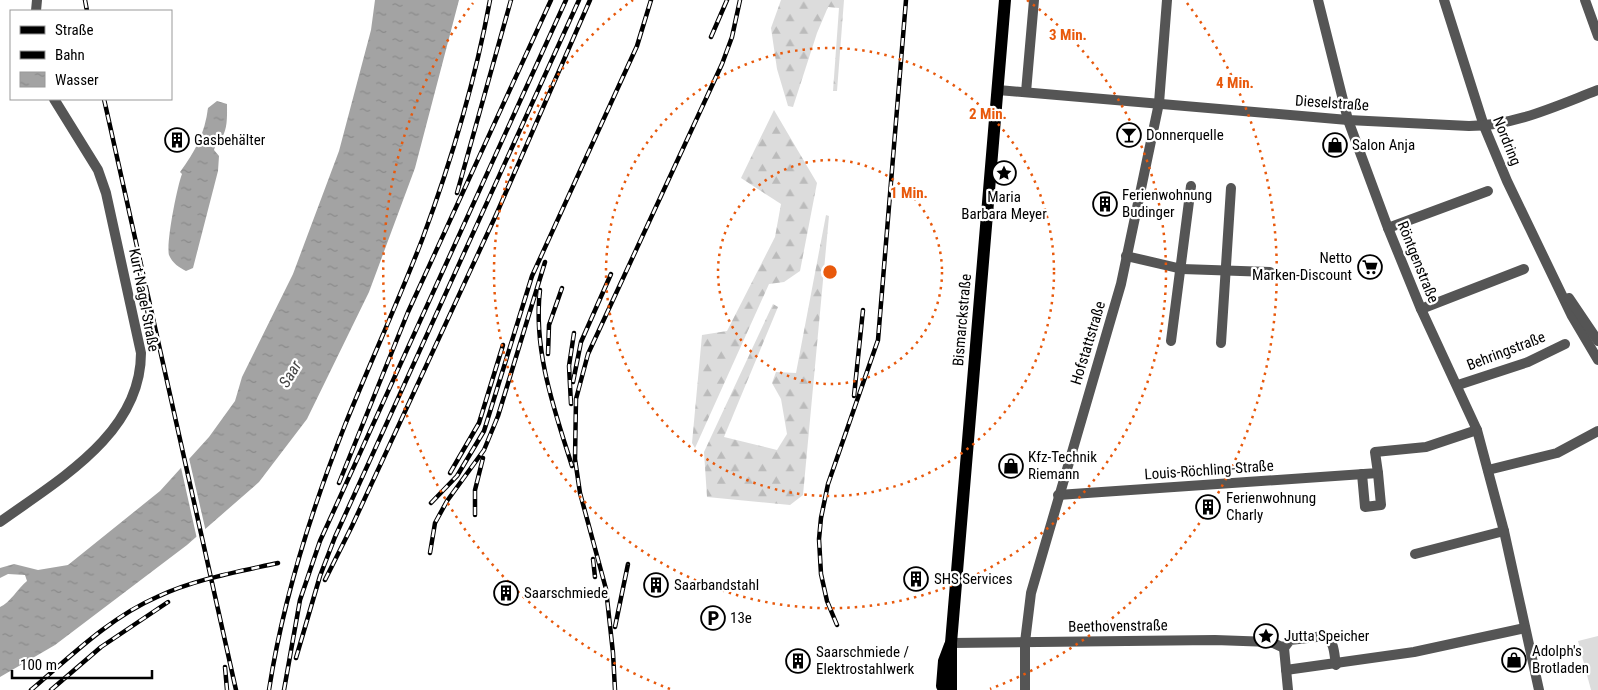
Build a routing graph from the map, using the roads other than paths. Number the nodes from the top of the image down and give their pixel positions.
1 (1006, 0) edge
2 (1034, 0) edge
3 (1167, 0) edge
4 (1318, 0) edge
5 (1444, 0) edge
6 (1585, 0) edge
7 (1598, 36) edge
8 (998, 90) junction
9 (1598, 90) edge
10 (1026, 92) junction
11 (55, 100) edge
12 (1159, 103) junction
13 (1348, 120) junction
14 (1484, 126) junction
15 (1191, 186) dead end
16 (1231, 188) dead end
17 (1488, 191) dead end
18 (1388, 228) junction
19 (1126, 256) junction
20 (1182, 269) junction
21 (1524, 269) dead end
22 (1225, 272) junction
23 (1270, 272) dead end
24 (1559, 286) junction
25 (1421, 308) junction
26 (1171, 341) dead end
27 (1598, 341) edge
28 (1221, 343) dead end
29 (1565, 344) dead end
30 (1598, 360) edge
31 (1458, 385) junction
32 (1477, 430) junction
33 (1598, 431) edge
34 (1488, 470) junction
35 (1378, 473) junction
36 (1362, 474) junction
37 (1058, 495) junction
38 (0, 522) edge
39 (1504, 531) junction
40 (1415, 554) dead end
41 (1525, 628) junction
42 (951, 642) junction
43 (1025, 642) junction
44 (1284, 648) junction
45 (1336, 665) junction
46 (1286, 670) junction
47 (942, 690) edge
48 (950, 690) edge
49 (1025, 690) edge
50 (1288, 690) edge
51 (1539, 690) edge

1 - 8 main road, Bismarckstraße
2 - 10 street
3 - 12 street, Hofstattstraße
4 - 13 street, Röntgenstraße
5 - 14 street, Nordring
6 - 7 street
8 - 10 street, Dieselstraße
8 - 42 main road, Bismarckstraße
9 - 14 street, Dieselstraße
10 - 12 street, Dieselstraße
11 - 38 street, Kurt-Nagel-Straße
12 - 13 street, Dieselstraße
12 - 19 street, Hofstattstraße
13 - 14 street, Dieselstraße
13 - 18 street, Röntgenstraße
14 - 24 street, Nordring
15 - 20 street
16 - 22 street
17 - 18 street
18 - 25 street, Röntgenstraße
19 - 20 street
19 - 37 street, Hofstattstraße
20 - 22 street
20 - 26 street
21 - 25 street
22 - 23 street
22 - 28 street
24 - 27 street, Nordring
24 - 30 street, Nordring
25 - 31 street, Röntgenstraße
29 - 31 street, Behringstraße
31 - 32 street, Röntgenstraße
32 - 34 street, Röntgenstraße
32 - 35 street
33 - 34 street
34 - 39 street, Röntgenstraße
35 - 36 street, Louis-Röchling-Straße
35 - 36 street
36 - 37 street, Louis-Röchling-Straße
37 - 43 street, Hofstattstraße
39 - 40 street
39 - 41 street, Röntgenstraße
41 - 45 street
41 - 51 street, Röntgenstraße
42 - 43 street, Beethovenstraße
42 - 47 main road, Bismarckstraße
42 - 48 main road, Bismarckstraße
43 - 44 street, Beethovenstraße
43 - 49 street, Hofstattstraße
44 - 45 street
44 - 46 street
45 - 46 street
46 - 50 street

